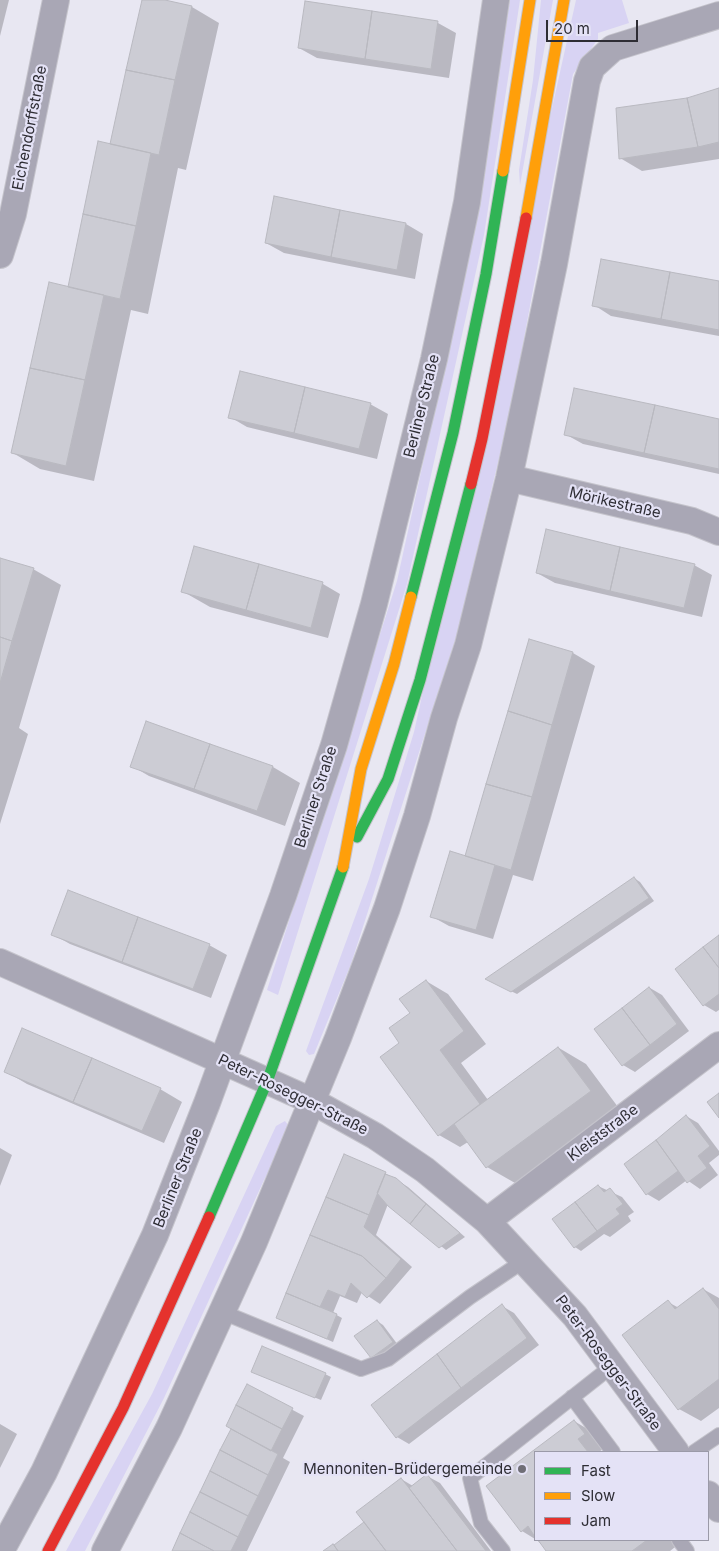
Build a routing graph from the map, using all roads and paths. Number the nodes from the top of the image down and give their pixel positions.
1 (56, 0) edge
2 (496, 0) edge
3 (530, 0) edge
4 (564, 0) edge
5 (719, 15) edge
6 (0, 255) edge
7 (509, 478) junction
8 (719, 532) edge
9 (347, 856) junction
10 (0, 962) edge
11 (719, 1045) edge
12 (223, 1059) junction
13 (268, 1079) junction
14 (312, 1101) junction
15 (487, 1221) junction
16 (525, 1260) junction
17 (222, 1312) junction
18 (612, 1366) junction
19 (572, 1397) junction
20 (719, 1434) edge
21 (612, 1451) edge
22 (675, 1451) edge
23 (695, 1451) edge
24 (709, 1495) edge
25 (719, 1509) edge
26 (1, 1551) edge
27 (48, 1551) edge
28 (105, 1551) edge
29 (503, 1551) edge

1 - 6 street, Eichendorffstraße
2 - 12 street, Berliner Straße
3 - 9 main road
4 - 9 main road
5 - 7 street
7 - 8 street, Mörikestraße
7 - 14 street
9 - 13 main road
10 - 12 street, Peter-Rosegger-Straße
11 - 15 street, Kleiststraße
12 - 13 street, Peter-Rosegger-Straße
12 - 26 street, Berliner Straße
13 - 14 street, Peter-Rosegger-Straße
13 - 27 main road
14 - 15 street, Peter-Rosegger-Straße
14 - 17 street
15 - 16 street, Peter-Rosegger-Straße
16 - 17 lane
16 - 18 street, Peter-Rosegger-Straße
17 - 28 street
18 - 19 lane
18 - 22 street, Peter-Rosegger-Straße
19 - 21 lane
19 - 29 lane
20 - 23 lane
24 - 25 street

